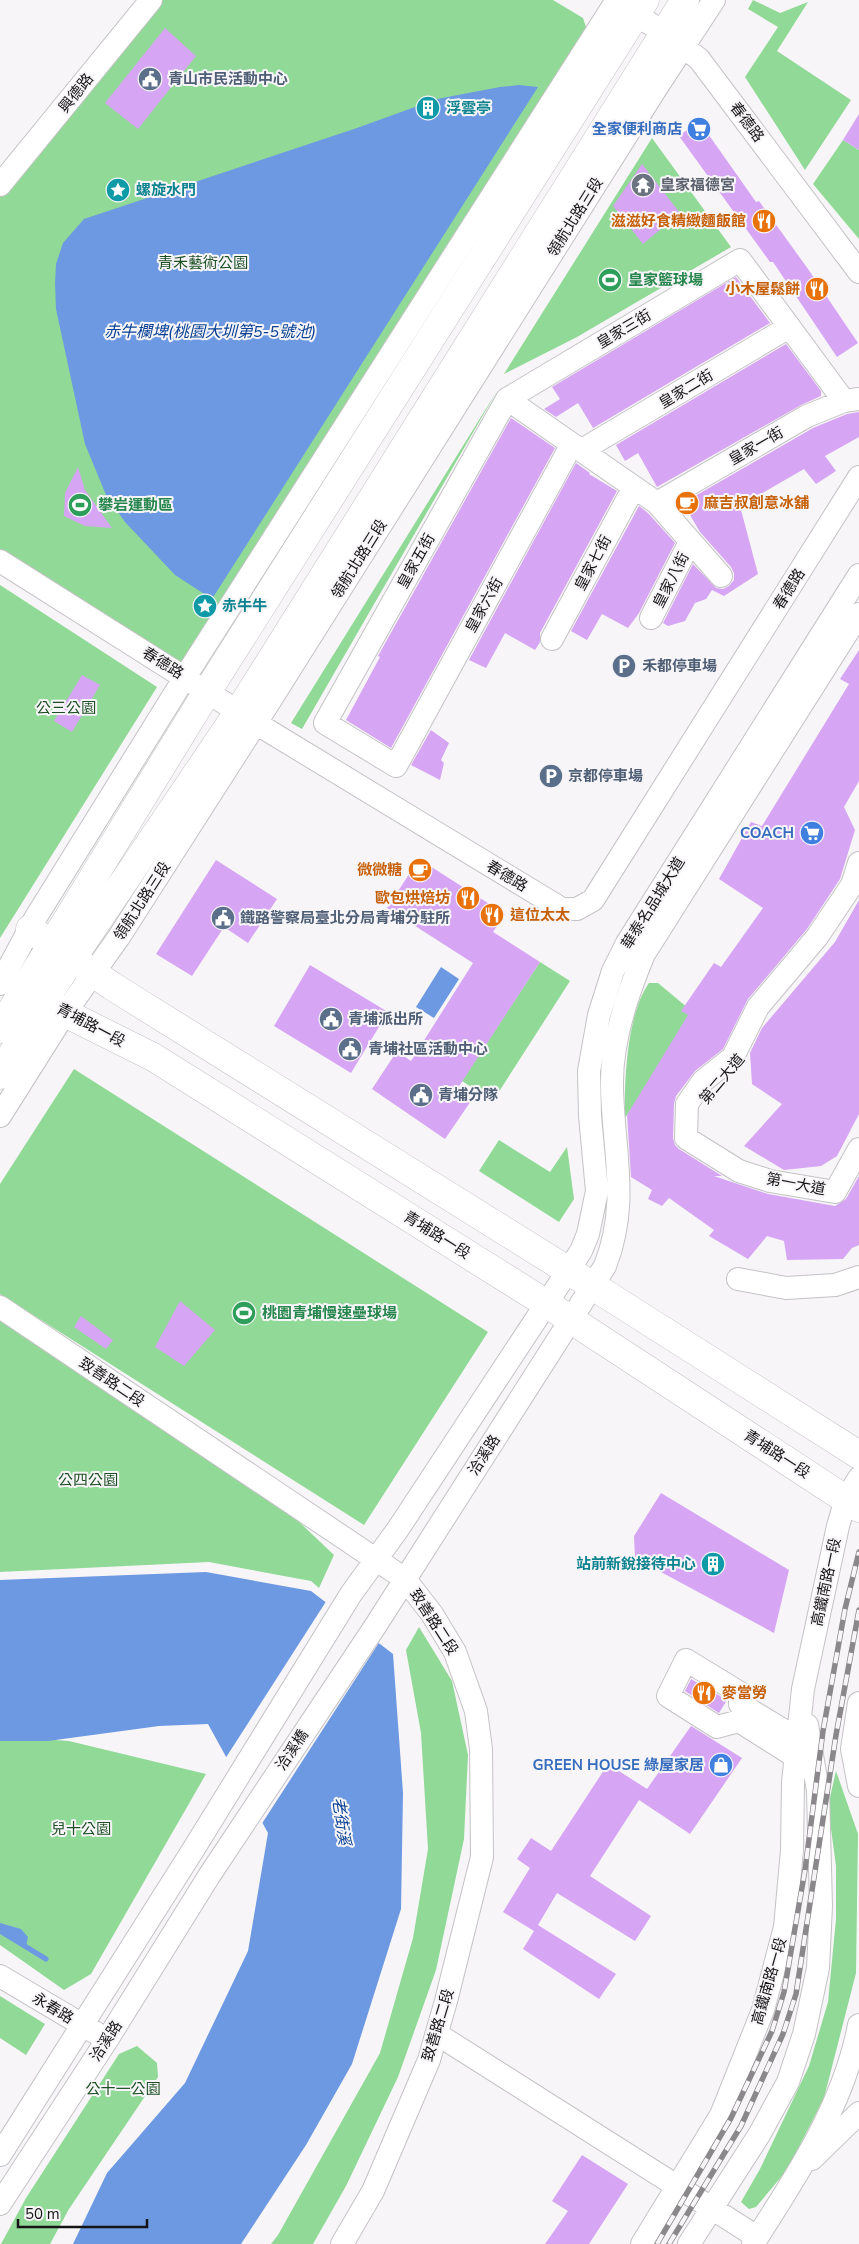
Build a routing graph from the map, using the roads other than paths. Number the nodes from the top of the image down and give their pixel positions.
1 (151, 0) edge
2 (685, 0) edge
3 (714, 0) edge
4 (624, 4) edge
5 (674, 39) junction
6 (3, 180) edge
7 (859, 272) edge
8 (789, 327) junction
9 (507, 399) junction
10 (852, 400) edge
11 (577, 447) junction
12 (859, 477) edge
13 (634, 487) junction
14 (657, 504) junction
15 (690, 542) junction
16 (0, 561) edge
17 (859, 575) edge
18 (721, 576) dead end
19 (859, 614) edge
20 (652, 618) dead end
21 (552, 639) dead end
22 (185, 677) junction
23 (207, 692) junction
24 (248, 717) junction
25 (396, 766) joint
26 (859, 862) edge
27 (859, 890) edge
28 (30, 929) junction
29 (73, 958) junction
30 (28, 992) edge
31 (0, 1029) edge
32 (0, 1074) edge
33 (0, 1116) edge
34 (859, 1130) edge
35 (859, 1149) edge
36 (739, 1171) joint
37 (568, 1270) junction
38 (859, 1277) edge
39 (738, 1279) dead end
40 (593, 1286) junction
41 (547, 1304) junction
42 (0, 1307) edge
43 (571, 1320) junction
44 (859, 1455) edge
45 (854, 1495) edge
46 (377, 1558) junction
47 (405, 1579) junction
48 (352, 1594) joint
49 (376, 1625) joint
50 (803, 1690) junction
51 (859, 1703) edge
52 (797, 1748) junction
53 (859, 1786) edge
54 (193, 1850) joint
55 (209, 1876) joint
56 (0, 1976) edge
57 (859, 2025) edge
58 (82, 2026) junction
59 (437, 2034) junction
60 (107, 2040) junction
61 (859, 2113) edge
62 (0, 2155) edge
63 (797, 2174) junction
64 (677, 2186) junction
65 (0, 2204) edge
66 (711, 2208) junction
67 (755, 2241) edge
68 (342, 2244) edge
69 (642, 2244) edge
70 (689, 2244) edge

1 - 6 street, 興德路
2 - 5 main road, 領航北路三段
3 - 5 street, 領航北路三段
4 - 5 street, 春德路
4 - 22 street, 領航北路三段
4 - 23 main road, 領航北路三段
5 - 7 street, 春德路
5 - 24 main road, 領航北路三段
8 - 9 street, 皇家三街
8 - 10 street
8 - 11 street, 皇家二街
9 - 11 street
9 - 25 street, 皇家五街
10 - 14 street, 皇家一街
11 - 13 street
11 - 25 street, 皇家六街
12 - 24 street, 春德路
13 - 14 street
13 - 21 street, 皇家七街
14 - 15 street
15 - 18 street
15 - 20 street, 皇家八街
16 - 22 street, 春德路
17 - 37 street, 華泰名品城大道
19 - 40 street, 華泰名品城大道
22 - 23 street, 春德路
22 - 28 street, 領航北路三段
23 - 24 street, 春德路
23 - 29 main road, 領航北路三段
24 - 29 main road, 領航北路三段
26 - 36 street, 第二大道
27 - 34 street, 第二大道
28 - 29 main road
28 - 30 street, 領航北路三段
29 - 30 main road, 領航北路三段
29 - 30 street, 領航北路三段
29 - 37 main road
30 - 31 main road, 領航北路三段
30 - 32 main road, 領航北路三段
30 - 33 street, 領航北路三段
30 - 41 main road, 青埔路一段
35 - 36 street, 第一大道
37 - 40 main road
37 - 41 street, 洽溪路
38 - 39 street
40 - 43 street, 洽溪路
40 - 44 main road
41 - 43 main road, 青埔路一段
41 - 46 street, 洽溪路
42 - 46 street, 致善路二段
43 - 45 main road, 青埔路一段
43 - 47 street, 洽溪路
45 - 50 street, 高鐵南路一段
46 - 47 street, 致善路二段
46 - 48 street, 洽溪路
47 - 49 street, 洽溪路
47 - 59 street, 致善路二段
48 - 54 street, 洽溪橋
49 - 55 street, 洽溪橋
50 - 52 street, 高鐵南路一段
50 - 66 street, 高鐵南路一段
51 - 53 street
52 - 52 street
52 - 64 street, 高鐵南路一段
54 - 58 street, 洽溪路
55 - 60 street, 洽溪路
56 - 58 street, 永春路
57 - 63 street
58 - 60 street, 永春路
58 - 62 street, 洽溪路
59 - 64 street
59 - 68 street, 致善路二段
60 - 65 street, 洽溪路
61 - 63 street
63 - 67 street
64 - 66 street
64 - 69 street, 高鐵南路一段
66 - 67 street
66 - 70 street, 高鐵南路一段

